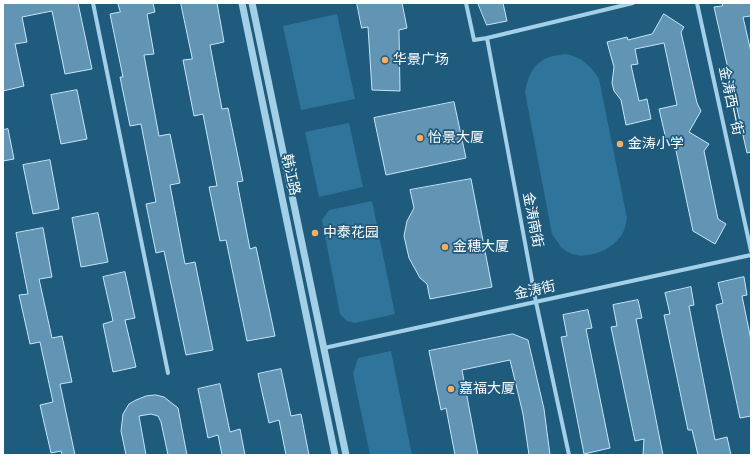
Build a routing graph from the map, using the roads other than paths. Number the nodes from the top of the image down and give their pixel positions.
1 (93, 3) edge
2 (242, 3) edge
3 (252, 3) edge
4 (466, 3) edge
5 (633, 3) edge
6 (697, 3) edge
7 (487, 38) junction
8 (751, 251) edge
9 (751, 255) edge
10 (536, 302) junction
11 (324, 348) junction
12 (314, 352) junction
13 (168, 373) dead end
14 (335, 455) edge
15 (346, 455) edge
16 (569, 455) edge

1 - 13 street
2 - 12 street, 韩江路
3 - 11 street, 韩江路
4 - 7 street
5 - 7 street
6 - 8 street, 金涛西一街
7 - 10 street, 金涛南街
9 - 10 street, 金涛街
10 - 11 street, 金涛街
10 - 16 street, 金涛南街
11 - 12 street
11 - 15 street, 韩江路
12 - 14 street, 韩江路

